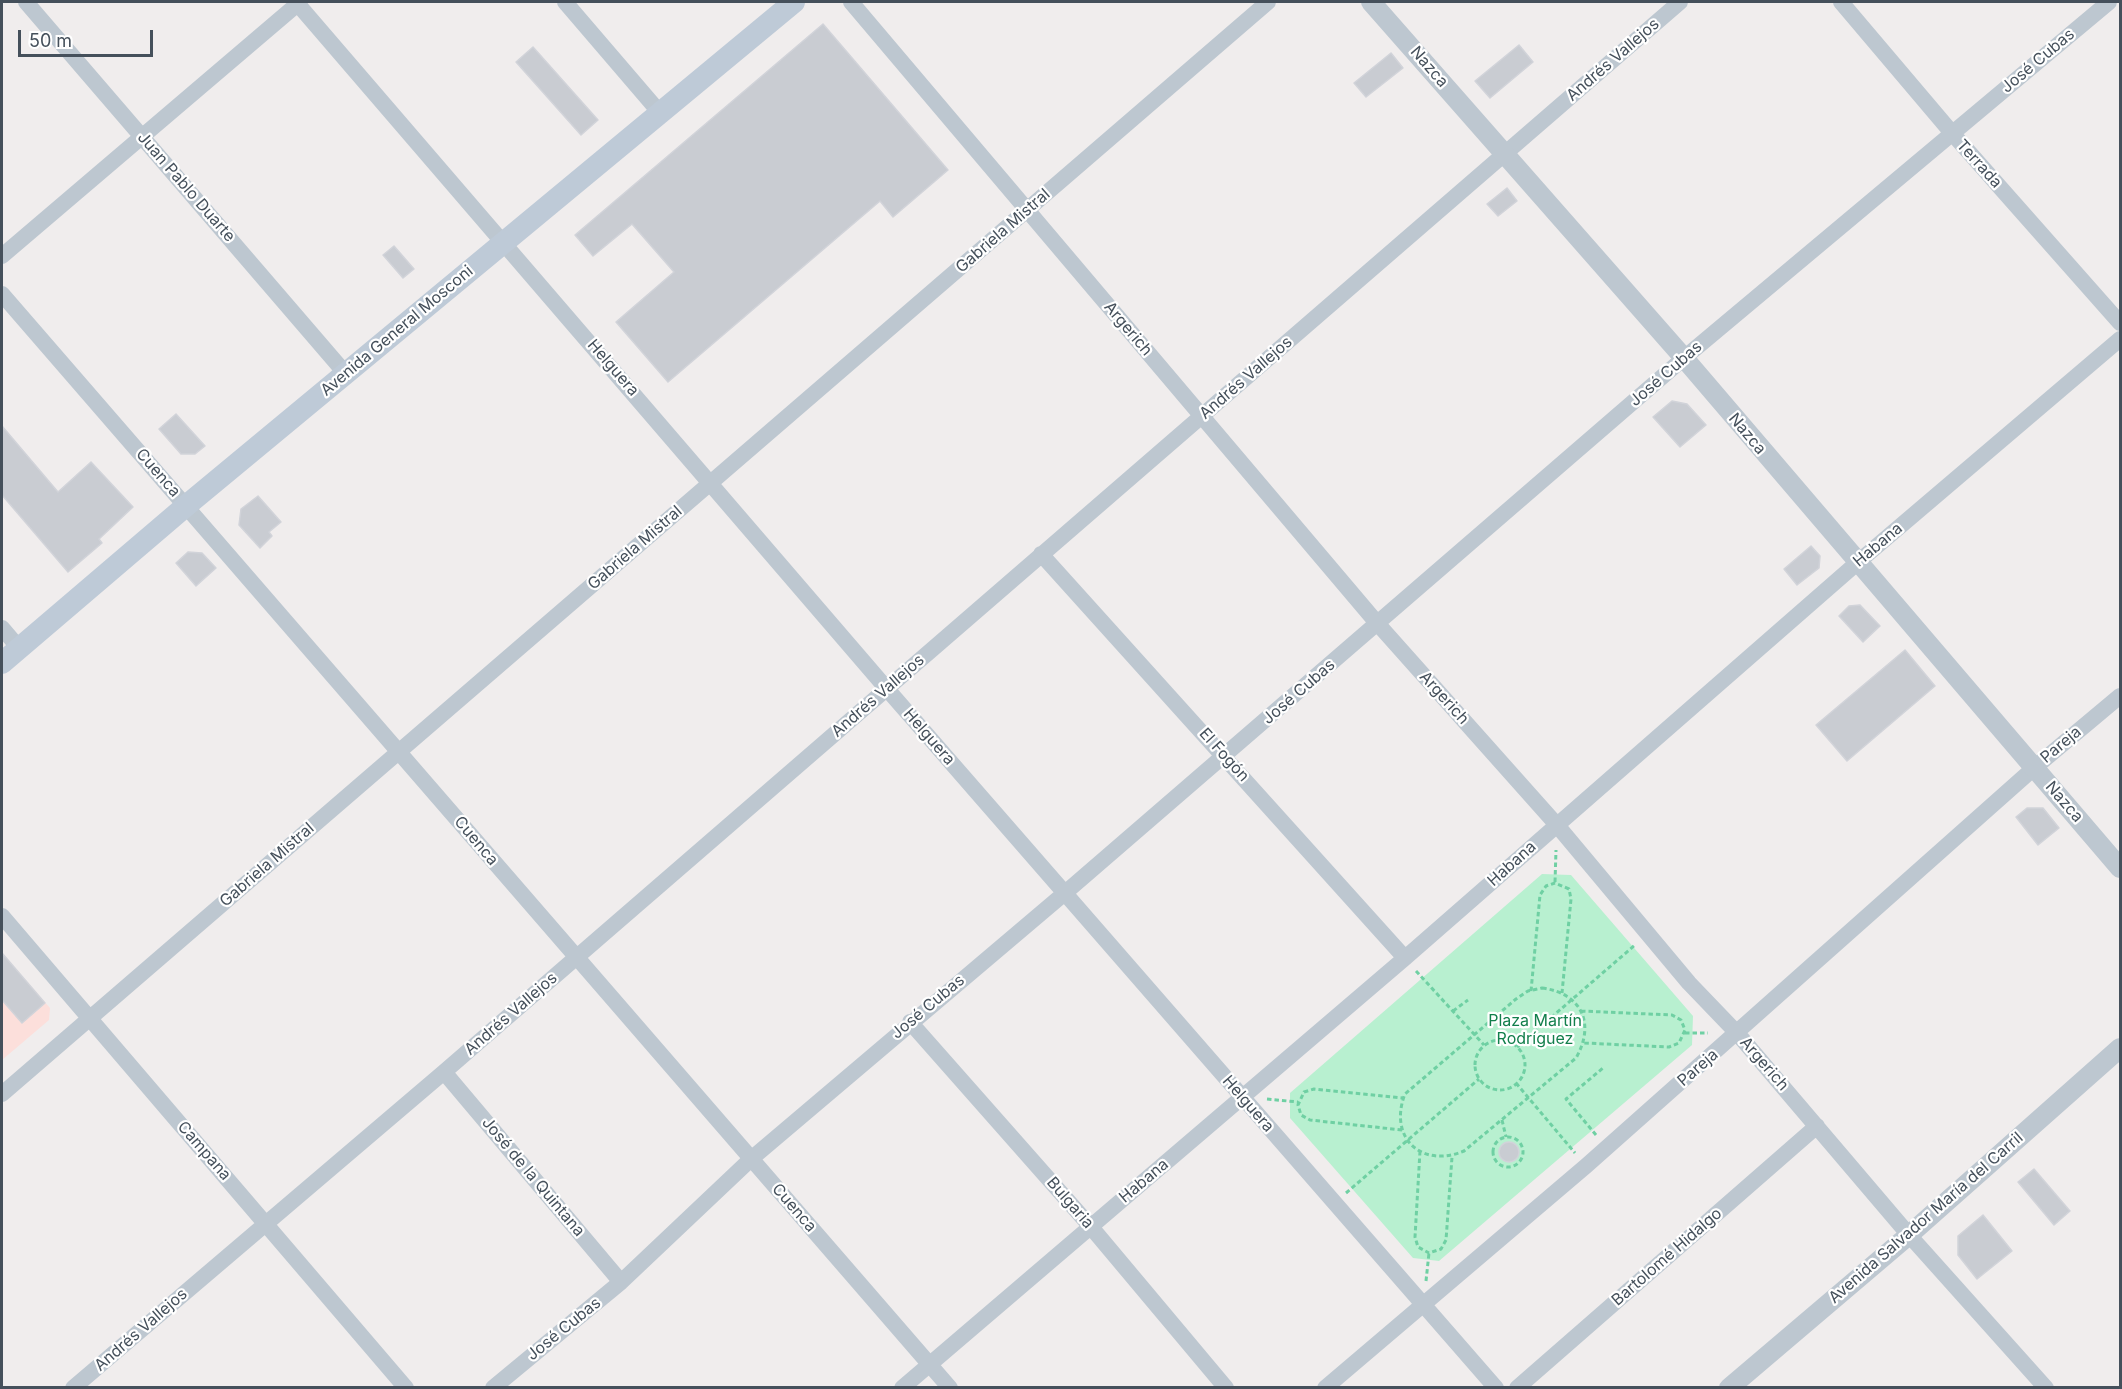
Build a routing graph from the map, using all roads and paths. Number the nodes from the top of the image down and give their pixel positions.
1 (26, 2) edge
2 (298, 2) edge
3 (565, 2) edge
4 (794, 2) edge
5 (851, 2) edge
6 (1268, 2) edge
7 (1371, 2) edge
8 (1680, 2) edge
9 (1841, 2) edge
10 (2109, 2) edge
11 (661, 114) junction
12 (1952, 133) junction
13 (143, 136) junction
14 (1504, 153) junction
15 (1027, 210) junction
16 (505, 242) junction
17 (2, 256) edge
18 (2, 294) edge
19 (2121, 323) edge
20 (2121, 339) edge
21 (1684, 358) junction
22 (346, 374) junction
23 (1203, 416) junction
24 (711, 482) junction
25 (187, 505) junction
26 (1041, 554) junction
27 (1857, 563) junction
28 (1377, 624) junction
29 (2, 628) edge
30 (19, 648) junction
31 (2, 663) edge
32 (887, 689) junction
33 (2121, 696) edge
34 (400, 751) junction
35 (1225, 756) junction
36 (2034, 768) junction
37 (1556, 824) junction
38 (2121, 868) edge
39 (1555, 883) junction
40 (1066, 892) junction
41 (2, 916) edge
42 (1648, 934) junction
43 (575, 957) junction
44 (1405, 958) junction
45 (1531, 991) junction
46 (1562, 993) junction
47 (1468, 1000) dead end
48 (1572, 1000) junction
49 (1453, 1011) junction
50 (1581, 1011) junction
51 (89, 1018) junction
52 (910, 1022) junction
53 (1473, 1034) junction
54 (1737, 1034) junction
55 (1584, 1043) junction
56 (1484, 1046) junction
57 (1517, 1047) junction
58 (2121, 1048) edge
59 (1603, 1068) dead end
60 (444, 1072) junction
61 (1479, 1079) junction
62 (1516, 1083) junction
63 (2, 1094) edge
64 (1243, 1097) junction
65 (1403, 1098) junction
66 (1528, 1098) junction
67 (1298, 1102) junction
68 (1502, 1120) junction
69 (1817, 1126) junction
70 (1402, 1130) junction
71 (1506, 1137) junction
72 (1408, 1140) junction
73 (1606, 1148) junction
74 (1420, 1151) junction
75 (1452, 1157) junction
76 (752, 1159) junction
77 (1586, 1166) junction
78 (1334, 1203) junction
79 (266, 1223) junction
80 (1091, 1227) junction
81 (1909, 1235) junction
82 (621, 1282) junction
83 (1424, 1305) junction
84 (929, 1364) junction
85 (73, 1388) edge
86 (406, 1388) edge
87 (493, 1388) edge
88 (902, 1388) edge
89 (950, 1388) edge
90 (1226, 1388) edge
91 (1325, 1388) edge
92 (1496, 1388) edge
93 (1517, 1388) edge
94 (1729, 1388) edge
95 (2046, 1388) edge

1 - 13 street, Juan Pablo Duarte
2 - 13 street
2 - 16 street, Helguera
3 - 11 street
4 - 11 main road, Avenida General Mosconi
5 - 15 street, Argerich
6 - 15 street, Gabriela Mistral
7 - 14 street, Nazca
8 - 14 street, Andrés Vallejos
9 - 12 street, Terrada
10 - 12 street, José Cubas
11 - 16 main road, Avenida General Mosconi
12 - 19 street, Terrada
12 - 21 street, José Cubas
13 - 17 street
13 - 22 street, Juan Pablo Duarte
14 - 21 street, Nazca
14 - 23 street, Andrés Vallejos
15 - 23 street, Argerich
15 - 24 street, Gabriela Mistral
16 - 22 main road, Avenida General Mosconi
16 - 24 street, Helguera
18 - 25 street, Cuenca
20 - 27 street, Habana
21 - 27 street, Nazca
21 - 28 street, José Cubas
22 - 25 main road, Avenida General Mosconi
23 - 26 street, Andrés Vallejos
23 - 28 street, Argerich
24 - 32 street, Helguera
24 - 34 street, Gabriela Mistral
25 - 30 main road, Avenida General Mosconi
25 - 34 street, Cuenca
26 - 32 street, Andrés Vallejos
26 - 35 street, El Fogón
27 - 36 street, Nazca
27 - 37 street, Habana
28 - 35 street, José Cubas
28 - 37 street, Argerich
29 - 30 street
30 - 31 main road, Avenida General Mosconi
32 - 40 street, Helguera
32 - 43 street, Andrés Vallejos
33 - 36 street, Pareja
34 - 43 street, Cuenca
34 - 51 street, Gabriela Mistral
35 - 40 street, José Cubas
35 - 44 street, El Fogón
36 - 38 street, Nazca
36 - 54 street, Pareja
37 - 39 path
37 - 42 street, Argerich
37 - 44 street, Habana
39 - 45 path
39 - 46 path
40 - 52 street, José Cubas
40 - 64 street, Helguera
41 - 51 street, Campana
42 - 48 path
42 - 54 street, Argerich
43 - 60 street, Andrés Vallejos
43 - 76 street, Cuenca
44 - 49 path
44 - 64 street, Habana
45 - 46 path
45 - 53 path
46 - 48 path
47 - 49 path
48 - 50 path
48 - 57 path
49 - 53 path
50 - 55 path
50 - 55 path
51 - 63 street, Gabriela Mistral
51 - 79 street, Campana
52 - 76 street, José Cubas
52 - 80 street, Bulgaria
53 - 56 path
53 - 65 path
54 - 69 street, Argerich
54 - 73 street, Pareja
55 - 66 path
56 - 57 path
56 - 61 path
57 - 62 path
58 - 81 street, Avenida Salvador María del Carril
59 - 73 path
60 - 79 street, Andrés Vallejos
60 - 82 street, José de la Quintana
61 - 62 path
61 - 72 path
62 - 66 path
64 - 67 path
64 - 78 street, Helguera
64 - 80 street, Habana
65 - 67 path
65 - 70 path
66 - 68 path
66 - 77 path
67 - 70 path
68 - 71 path
68 - 75 path
69 - 81 street, Argerich
69 - 93 street, Bartolomé Hidalgo
70 - 72 path
71 - 71 path
72 - 74 path
72 - 78 path
73 - 77 street, Pareja
74 - 75 path
74 - 75 path
76 - 82 street, José Cubas
76 - 84 street, Cuenca
77 - 83 street, Pareja
78 - 83 street, Helguera
79 - 85 street, Andrés Vallejos
79 - 86 street, Campana
80 - 84 street, Habana
80 - 90 street, Bulgaria
81 - 94 street, Avenida Salvador María del Carril
81 - 95 street, Argerich
82 - 87 street, José Cubas
83 - 91 street, Pareja
83 - 92 street, Helguera
84 - 88 street, Habana
84 - 89 street, Cuenca

